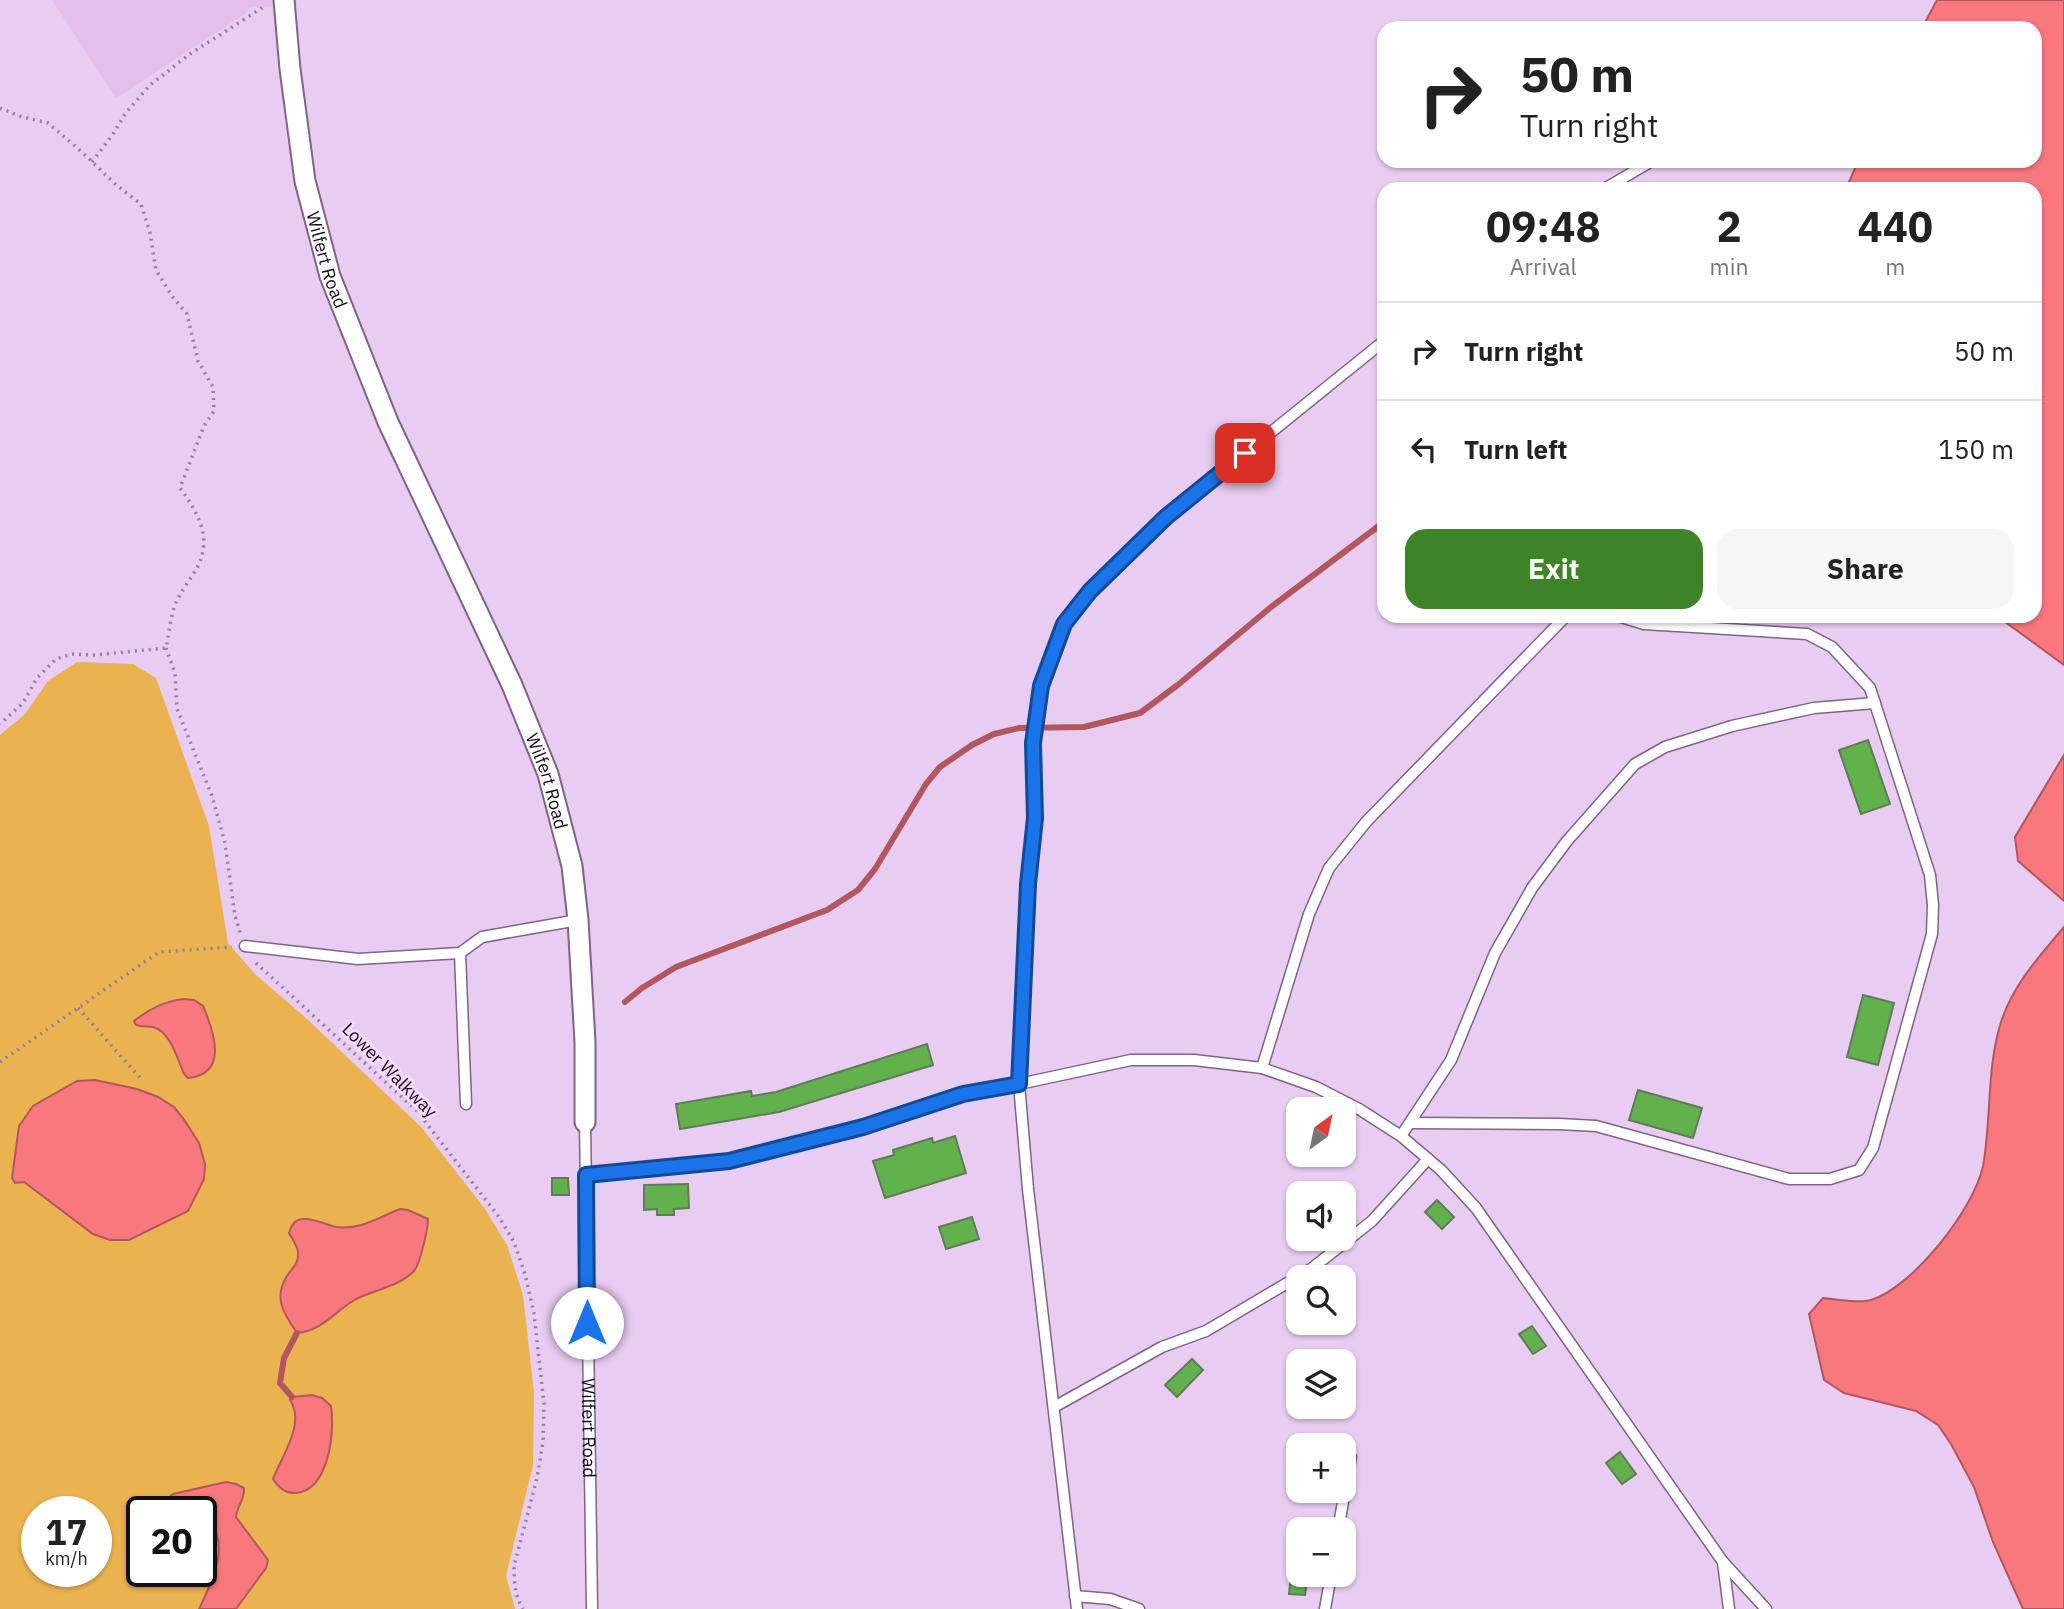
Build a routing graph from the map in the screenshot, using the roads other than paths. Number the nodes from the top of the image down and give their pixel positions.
1 (276, 2) edge
2 (1639, 168) edge
3 (1616, 182) edge
4 (1377, 347) edge
5 (1559, 623) edge
6 (1641, 623) edge
7 (1875, 703) junction
8 (578, 920) junction
9 (245, 946) road end
10 (460, 953) junction
11 (1262, 1068) junction
12 (1019, 1084) junction
13 (466, 1104) dead end
14 (585, 1122) joint
15 (1409, 1122) junction
16 (1401, 1136) junction
17 (1428, 1159) junction
18 (586, 1175) junction
19 (1055, 1407) junction
20 (1723, 1562) junction
21 (1329, 1587) edge
22 (1076, 1596) junction
23 (592, 1609) edge
24 (1077, 1609) edge
25 (1139, 1609) edge
26 (1325, 1609) edge
27 (1729, 1609) edge
28 (1766, 1609) edge

1 - 8 street, Wilfert Road
2 - 3 lane
4 - 12 lane
5 - 11 lane
6 - 7 lane
7 - 15 lane
7 - 15 lane
8 - 10 lane
8 - 14 street, Wilfert Road
9 - 10 lane
10 - 13 lane
11 - 12 lane
11 - 16 lane
12 - 18 lane
12 - 19 lane
14 - 18 lane, Wilfert Road
15 - 16 lane
16 - 17 lane
17 - 19 lane
17 - 20 lane
18 - 23 lane, Wilfert Road
19 - 22 lane
20 - 27 lane
20 - 28 lane
21 - 26 lane
22 - 24 lane
22 - 25 lane

